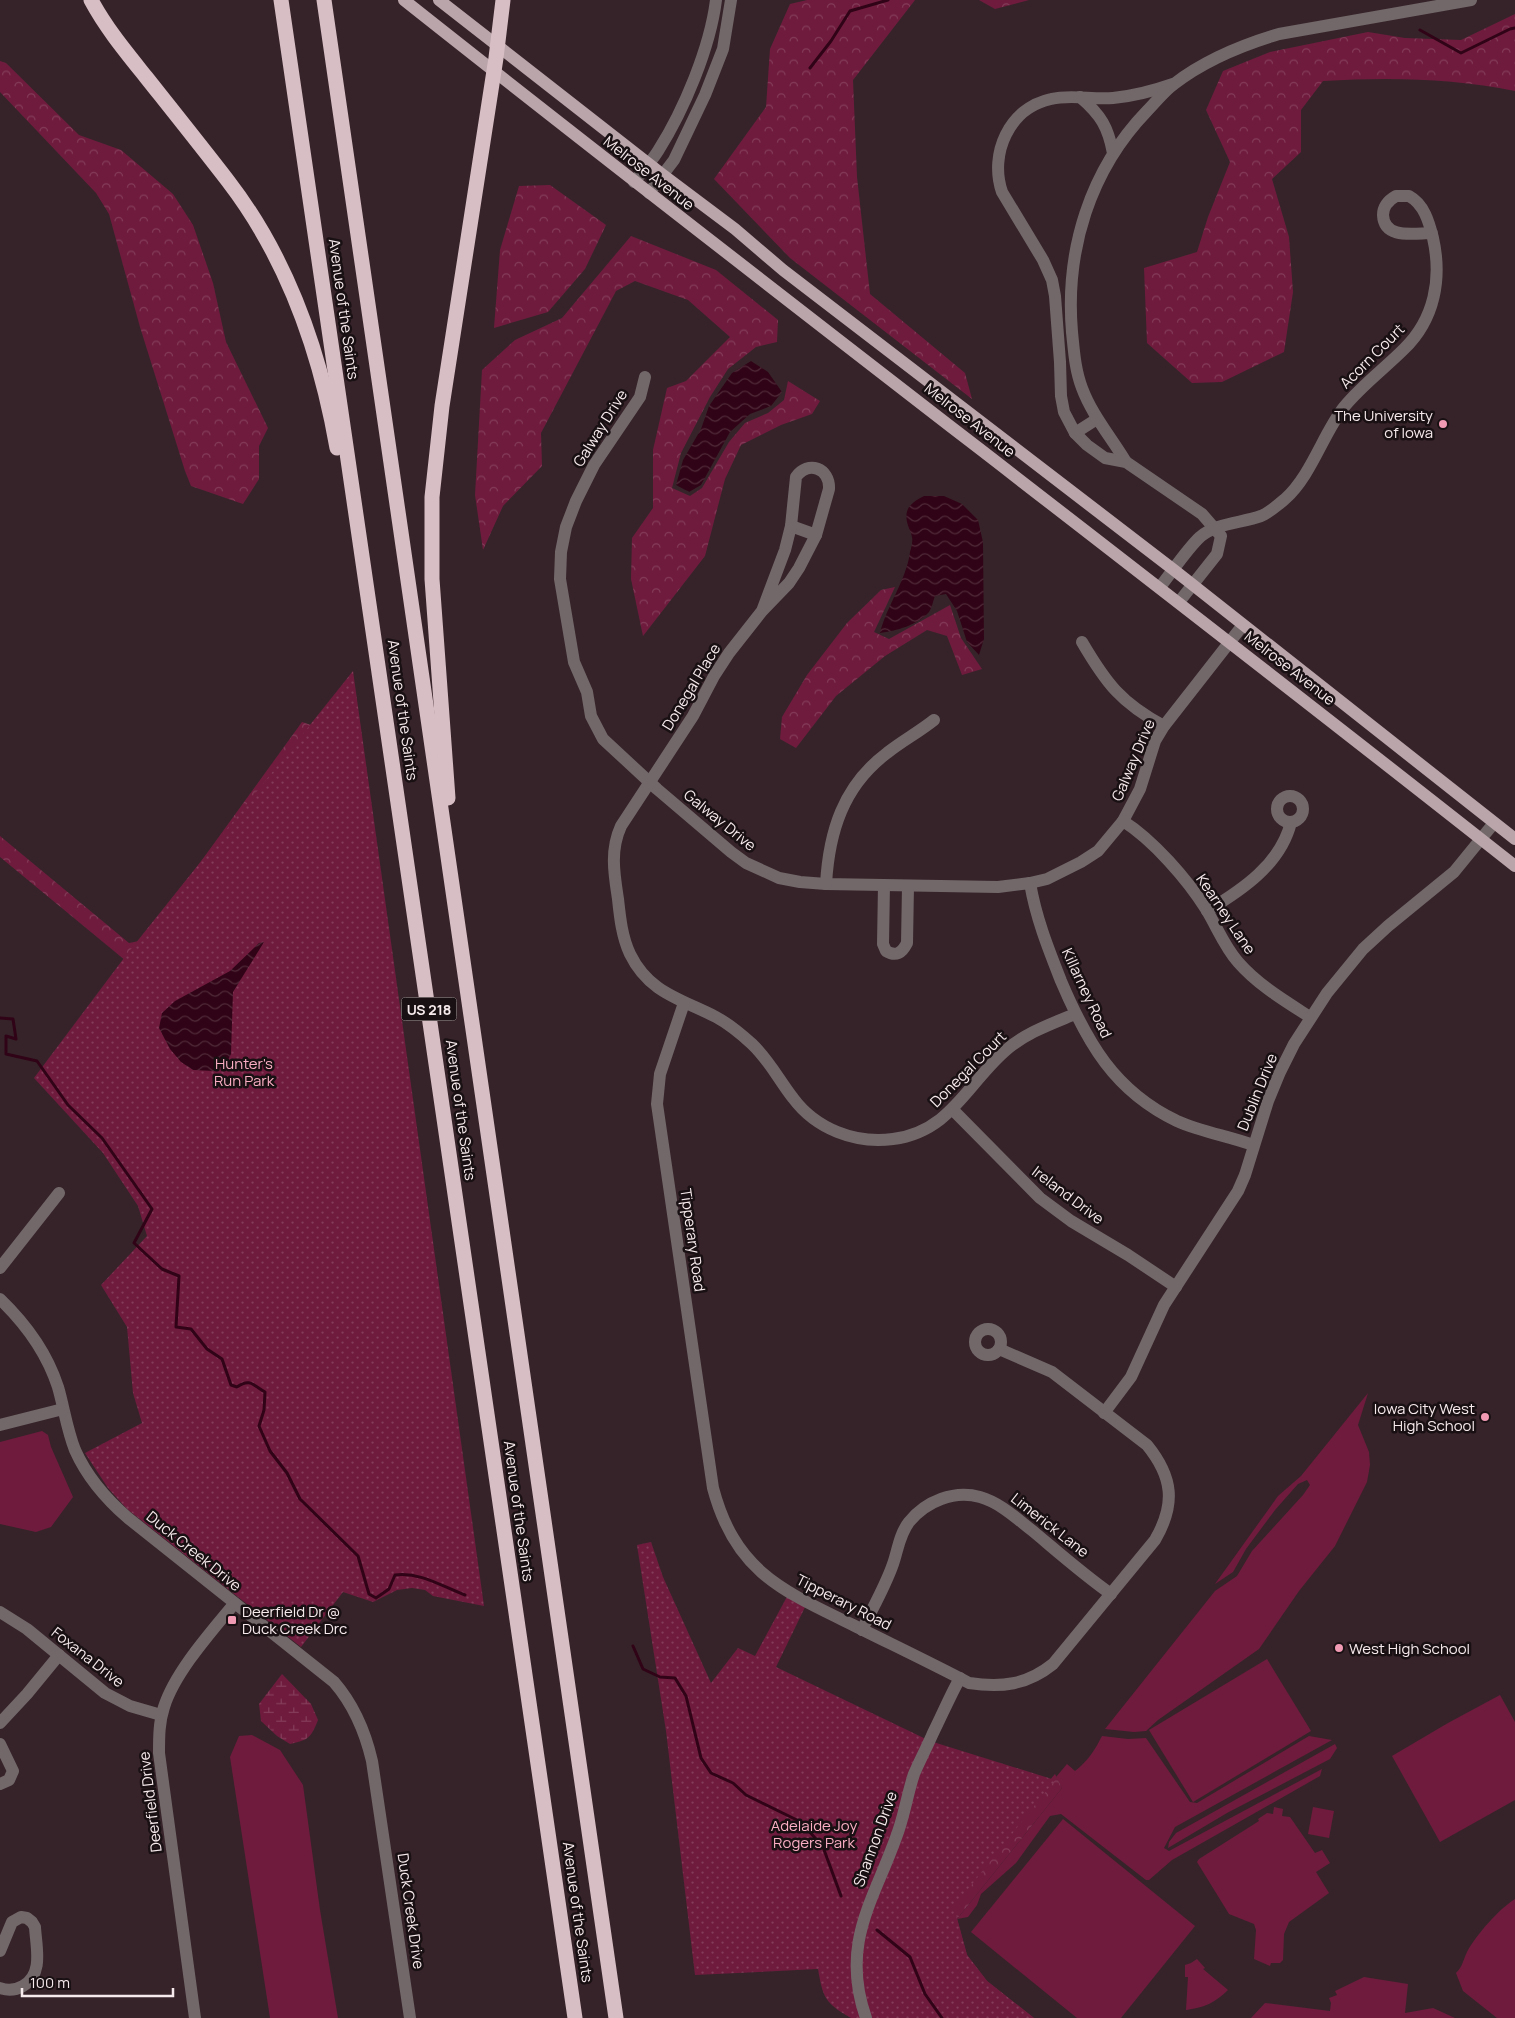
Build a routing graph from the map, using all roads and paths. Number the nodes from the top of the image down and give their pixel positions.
1 (91, 0) edge
2 (281, 0) edge
3 (324, 0) edge
4 (404, 0) edge
5 (440, 0) edge
6 (503, 0) edge
7 (716, 0) edge
8 (731, 0) edge
9 (1471, 0) edge
10 (1429, 4) edge
11 (498, 46) junction
12 (494, 72) junction
13 (1173, 84) junction
14 (1080, 98) junction
15 (1113, 153) junction
16 (648, 164) junction
17 (662, 175) junction
18 (634, 182) junction
19 (649, 193) junction
20 (1432, 233) dead end
21 (1070, 302) junction
22 (1056, 305) junction
23 (644, 377) dead end
24 (1097, 419) junction
25 (1076, 433) junction
26 (1126, 462) junction
27 (791, 526) junction
28 (1215, 528) junction
29 (816, 535) junction
30 (1174, 570) junction
31 (1193, 584) junction
32 (1160, 587) junction
33 (1179, 602) junction
34 (762, 611) junction
35 (1243, 625) junction
36 (1082, 642) dead end
37 (1230, 642) junction
38 (934, 720) dead end
39 (1164, 726) junction
40 (650, 782) junction
41 (396, 784) junction
42 (1123, 821) junction
43 (1291, 822) dead end
44 (1494, 823) junction
45 (1481, 839) junction
46 (1515, 839) edge
47 (1515, 866) edge
48 (1030, 883) junction
49 (826, 884) junction
50 (884, 885) junction
51 (908, 886) junction
52 (455, 906) junction
53 (1207, 911) junction
54 (684, 1003) junction
55 (1075, 1014) junction
56 (1310, 1017) junction
57 (953, 1110) junction
58 (1253, 1145) junction
59 (59, 1193) dead end
60 (0, 1268) edge
61 (1176, 1287) junction
62 (0, 1299) edge
63 (1000, 1349) dead end
64 (63, 1409) junction
65 (1104, 1412) junction
66 (0, 1425) edge
67 (1111, 1594) junction
68 (234, 1604) junction
69 (0, 1612) edge
70 (862, 1630) junction
71 (59, 1655) junction
72 (960, 1678) junction
73 (161, 1716) junction
74 (0, 1723) edge
75 (0, 1744) edge
76 (0, 1784) edge
77 (0, 1951) edge
78 (0, 1988) edge
79 (195, 2018) edge
80 (410, 2018) edge
81 (576, 2018) edge
82 (616, 2018) edge
83 (866, 2018) edge

1 - 41 highway
2 - 41 highway, Avenue of the Saints / US 218
3 - 52 highway, Avenue of the Saints / US 218
4 - 12 main road, Melrose Avenue
5 - 11 main road, Melrose Avenue
6 - 11 highway
7 - 16 street
8 - 17 street
9 - 10 street
10 - 13 street
11 - 12 highway
11 - 16 main road, Melrose Avenue
12 - 18 main road, Melrose Avenue
12 - 52 highway
13 - 14 street
13 - 15 street
14 - 15 street
14 - 22 street
15 - 21 street
16 - 17 main road, Melrose Avenue
16 - 18 street
17 - 19 street
17 - 30 main road, Melrose Avenue
18 - 19 main road, Melrose Avenue
19 - 32 main road, Melrose Avenue
20 - 28 street, Acorn Court
21 - 22 street
21 - 24 street
22 - 25 street
23 - 40 street, Galway Drive
24 - 25 street
24 - 26 street
25 - 26 street
26 - 28 street
27 - 29 street
27 - 29 street, Donegal Place
27 - 34 street, Donegal Place
28 - 30 street
28 - 31 street
29 - 34 street, Donegal Place
30 - 31 main road, Melrose Avenue
30 - 32 street
31 - 33 street
31 - 35 main road, Melrose Avenue
32 - 33 main road, Melrose Avenue
33 - 37 main road, Melrose Avenue
34 - 40 street, Donegal Place
35 - 37 street, Galway Drive
35 - 44 main road, Melrose Avenue
36 - 39 street
37 - 39 street, Galway Drive
37 - 45 main road, Melrose Avenue
38 - 49 street
39 - 42 street, Galway Drive
40 - 49 street, Galway Drive
40 - 54 street, Donegal Court
41 - 81 highway, Avenue of the Saints / US 218
42 - 48 street, Galway Drive
42 - 53 street, Kearney Lane
43 - 53 street
44 - 45 street, Dublin Drive
44 - 46 main road, Melrose Avenue
45 - 47 main road, Melrose Avenue
45 - 56 street, Dublin Drive
48 - 51 street, Galway Drive
48 - 55 street, Killarney Road
49 - 50 street, Galway Drive
50 - 51 street, Galway Drive
50 - 51 street
52 - 82 highway, Avenue of the Saints / US 218
53 - 56 street, Kearney Lane
54 - 57 street, Donegal Court
54 - 70 street, Tipperary Road
55 - 57 street, Donegal Court
55 - 58 street, Killarney Road
56 - 58 street, Dublin Drive
57 - 61 street, Ireland Drive
58 - 61 street, Dublin Drive
59 - 60 street
61 - 65 street, Dublin Drive
62 - 64 street, Duck Creek Drive
63 - 65 street, Tipperary Road
64 - 66 street
64 - 68 street, Duck Creek Drive
65 - 67 street, Tipperary Road
67 - 70 street, Limerick Lane
67 - 72 street, Tipperary Road
68 - 73 street, Deerfield Drive
68 - 80 street, Duck Creek Drive
69 - 71 street, Foxana Drive
70 - 72 street, Tipperary Road
71 - 73 street, Foxana Drive
71 - 74 street
72 - 83 street, Shannon Drive
73 - 79 street, Deerfield Drive
75 - 76 street
77 - 78 street

